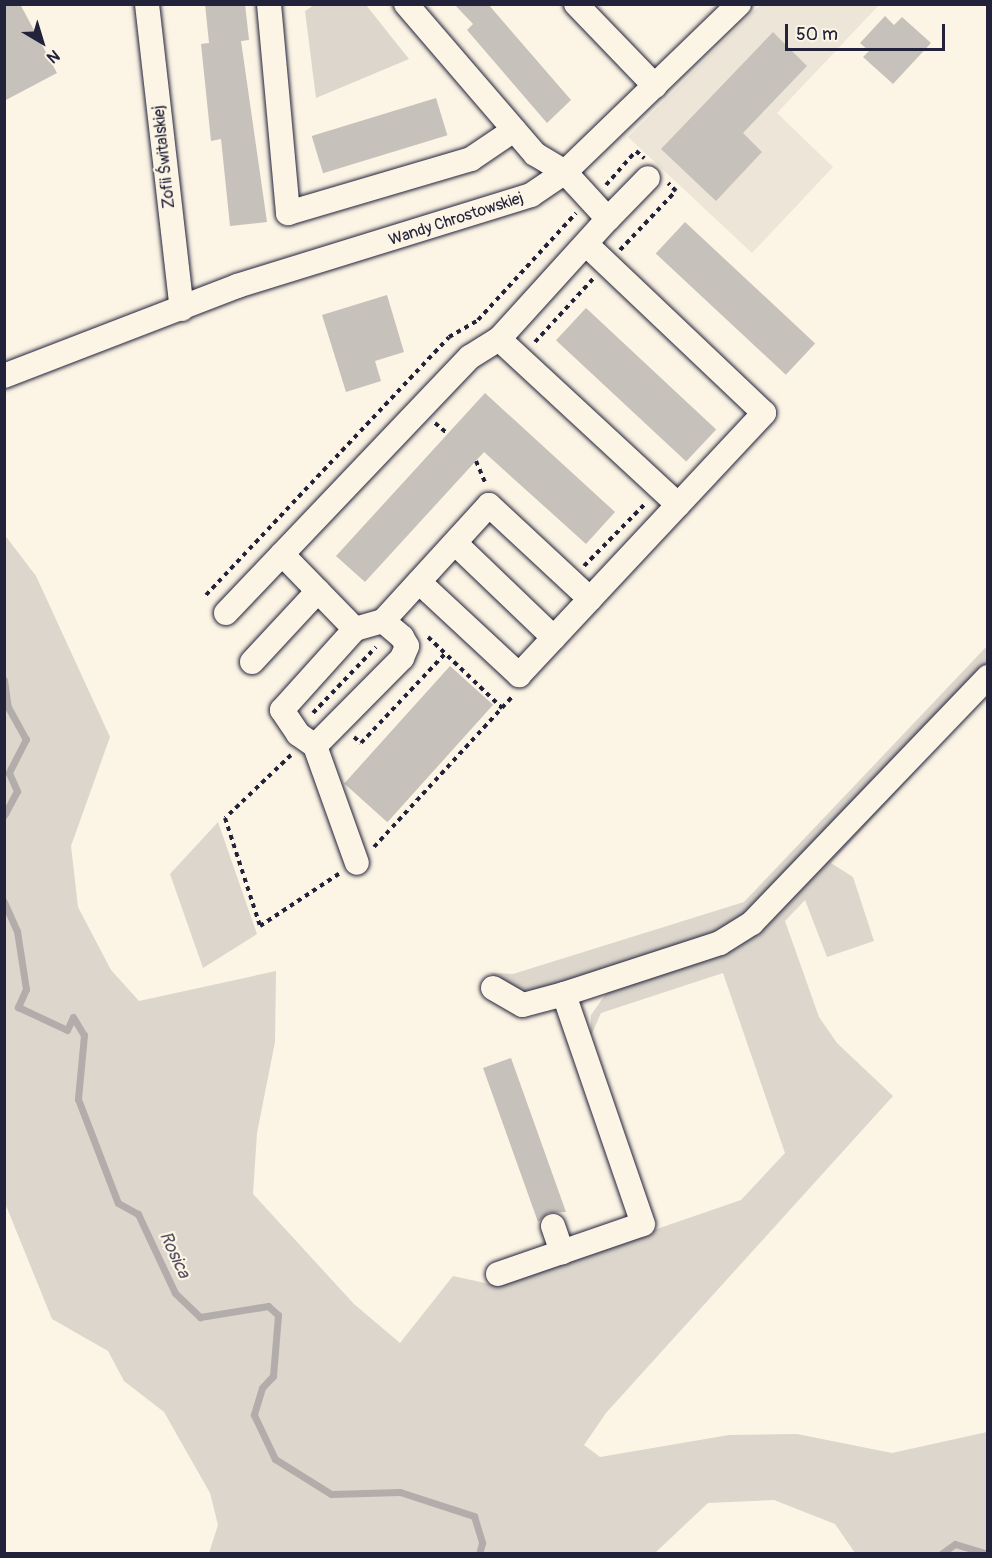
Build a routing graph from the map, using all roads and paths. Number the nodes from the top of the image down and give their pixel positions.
1 (147, 4) edge
2 (268, 4) edge
3 (406, 4) edge
4 (576, 4) edge
5 (739, 4) edge
6 (654, 86) junction
7 (514, 130) junction
8 (565, 172) junction
9 (654, 173) junction
10 (595, 185) dead end
11 (581, 207) dead end
12 (608, 219) junction
13 (587, 245) junction
14 (607, 264) junction
15 (182, 309) junction
16 (499, 339) junction
17 (517, 356) junction
18 (4, 376) edge
19 (476, 461) dead end
20 (658, 487) junction
21 (488, 492) dead end
22 (678, 506) junction
23 (455, 543) junction
24 (282, 554) junction
25 (576, 574) dead end
26 (419, 582) junction
27 (318, 591) junction
28 (206, 595) dead end
29 (590, 599) junction
30 (226, 613) dead end
31 (383, 621) junction
32 (356, 629) junction
33 (422, 631) dead end
34 (554, 638) junction
35 (446, 654) junction
36 (252, 662) dead end
37 (987, 677) edge
38 (502, 708) dead end
39 (341, 724) junction
40 (315, 746) junction
41 (357, 863) dead end
42 (493, 988) dead end
43 (564, 994) junction
44 (553, 1226) dead end
45 (562, 1252) junction
46 (498, 1274) dead end

1 - 15 street, Zofii Świtalskiej
2 - 7 street
3 - 7 street
4 - 6 street
5 - 6 street, Wandy Chrostowskiej
6 - 8 street, Wandy Chrostowskiej
7 - 8 street
8 - 12 street
8 - 15 street, Wandy Chrostowskiej
9 - 10 path
9 - 12 street
9 - 14 path
11 - 28 path
12 - 13 street
13 - 14 street
13 - 16 street
14 - 17 path
14 - 22 street
15 - 18 street, Wandy Chrostowskiej
16 - 17 street
16 - 24 street
17 - 20 street
19 - 21 path
20 - 22 street
20 - 25 path
22 - 29 street
23 - 26 street
23 - 29 street
23 - 34 street
24 - 27 street
24 - 30 street
26 - 31 street
26 - 34 street
27 - 32 street
27 - 36 street
29 - 34 street
31 - 32 street
31 - 39 street
32 - 40 street
33 - 35 path
35 - 38 path
35 - 39 path
37 - 43 street
39 - 40 street
40 - 41 street
42 - 43 street
43 - 45 street
44 - 45 street
45 - 46 street

